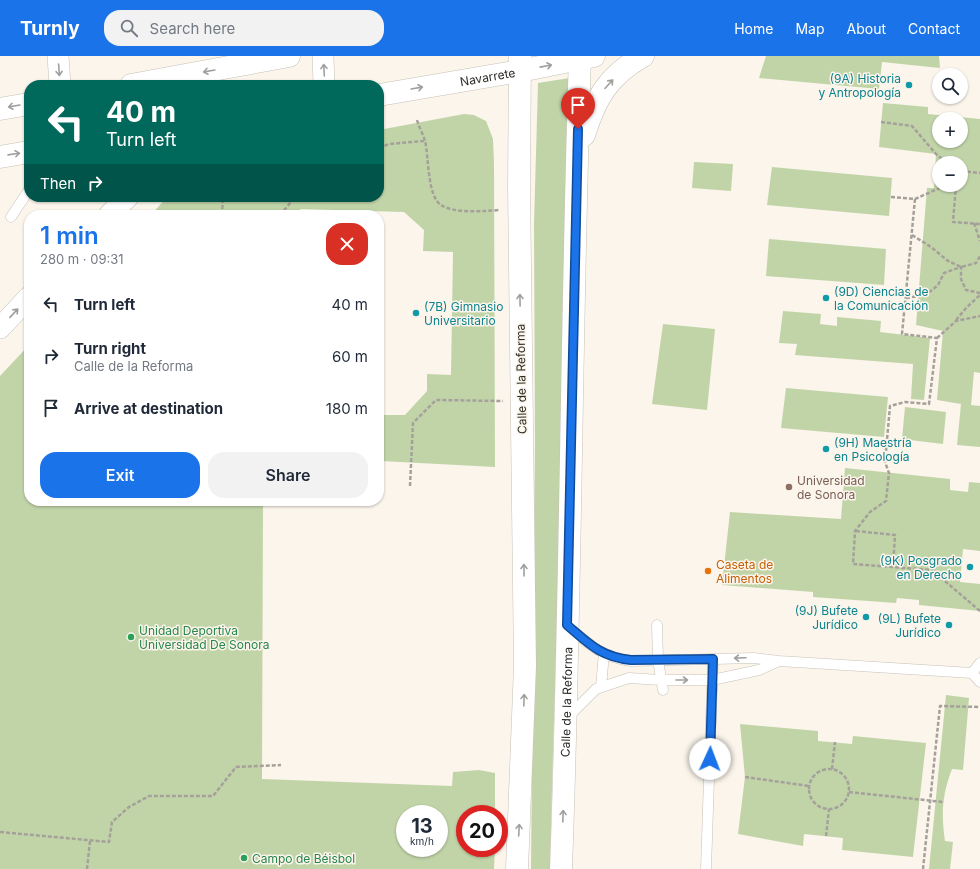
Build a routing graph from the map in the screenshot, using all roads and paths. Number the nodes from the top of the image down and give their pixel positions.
1 (58, 56) edge
2 (289, 56) edge
3 (323, 56) edge
4 (643, 56) edge
5 (585, 57) edge
6 (231, 61) edge
7 (520, 63) edge
8 (60, 80) edge
9 (152, 80) edge
10 (324, 80) edge
11 (384, 93) edge
12 (24, 105) edge
13 (0, 109) edge
14 (417, 120) dead end
15 (881, 122) dead end
16 (424, 140) junction
17 (384, 146) edge
18 (24, 153) edge
19 (938, 156) edge
20 (0, 157) edge
21 (577, 157) junction
22 (968, 172) edge
23 (980, 173) edge
24 (932, 191) edge
25 (955, 192) edge
26 (891, 197) dead end
27 (24, 198) edge
28 (915, 199) junction
29 (123, 202) edge
30 (291, 202) edge
31 (519, 208) junction
32 (115, 210) edge
33 (284, 210) edge
34 (11, 217) dead end
35 (974, 223) junction
36 (980, 224) edge
37 (912, 235) junction
38 (980, 241) edge
39 (980, 256) edge
40 (961, 267) junction
41 (980, 294) edge
42 (906, 298) junction
43 (24, 302) edge
44 (980, 316) edge
45 (956, 321) junction
46 (0, 328) edge
47 (937, 338) junction
48 (522, 401) junction
49 (410, 486) dead end
50 (855, 531) junction
51 (893, 567) junction
52 (980, 611) edge
53 (567, 625) junction
54 (657, 625) dead end
55 (604, 653) junction
56 (713, 659) junction
57 (658, 660) junction
58 (779, 661) junction
59 (980, 663) edge
60 (972, 673) junction
61 (712, 680) junction
62 (980, 682) edge
63 (662, 685) junction
64 (601, 687) junction
65 (980, 708) edge
66 (566, 719) junction
67 (835, 742) dead end
68 (281, 765) dead end
69 (832, 769) junction
70 (745, 777) dead end
71 (810, 786) junction
72 (849, 792) junction
73 (930, 800) junction
74 (943, 802) dead end
75 (829, 809) junction
76 (0, 832) edge
77 (826, 836) dead end
78 (90, 841) junction
79 (87, 869) edge
80 (517, 869) edge
81 (561, 869) edge
82 (706, 869) edge
83 (923, 869) edge

1 -> 8 street
2 - 6 main road
10 -> 3 street
21 -> 4 main road
7 -> 5 main road, Navarrete
5 - 21 main road, Calle de la Reforma
6 -> 9 main road
11 -> 7 main road, Navarrete
7 - 31 main road, Calle de la Reforma
12 -> 13 main road
14 - 16 path
15 - 19 path
16 - 17 path
16 - 31 path
20 -> 18 main road
21 - 53 main road, Calle de la Reforma
22 - 23 path
24 - 28 path
25 - 35 path
26 - 28 path
27 - 34 lane
28 - 37 path
29 - 32 street
30 - 33 path
48 -> 31 main road, Calle de la Reforma
35 - 36 path
35 - 38 path
37 - 40 path
37 - 42 path
39 - 40 path
40 - 41 path
40 - 42 path
41 - 45 path
42 - 47 path
46 -> 43 street
44 - 45 path
45 - 47 path
47 - 50 path
48 - 49 path
80 -> 48 main road, Calle de la Reforma
50 - 51 path
50 - 51 path
51 - 52 path
53 - 55 lane
53 - 66 main road, Calle de la Reforma
54 - 57 lane
55 - 57 lane
55 - 64 lane
56 - 57 lane
58 -> 56 lane
56 - 61 lane
57 - 63 lane
58 - 60 lane
58 - 61 lane
59 - 60 lane
60 - 62 lane
63 -> 61 lane
61 - 82 lane
63 - 64 lane
64 - 66 lane
65 - 73 path
81 -> 66 main road, Calle de la Reforma
67 - 69 path
68 - 78 path
69 - 71 path
69 - 72 path
70 - 71 path
71 - 75 path
72 - 73 path
72 - 75 path
73 - 74 path
73 - 83 path
75 - 77 path
76 - 78 path
78 - 79 path

